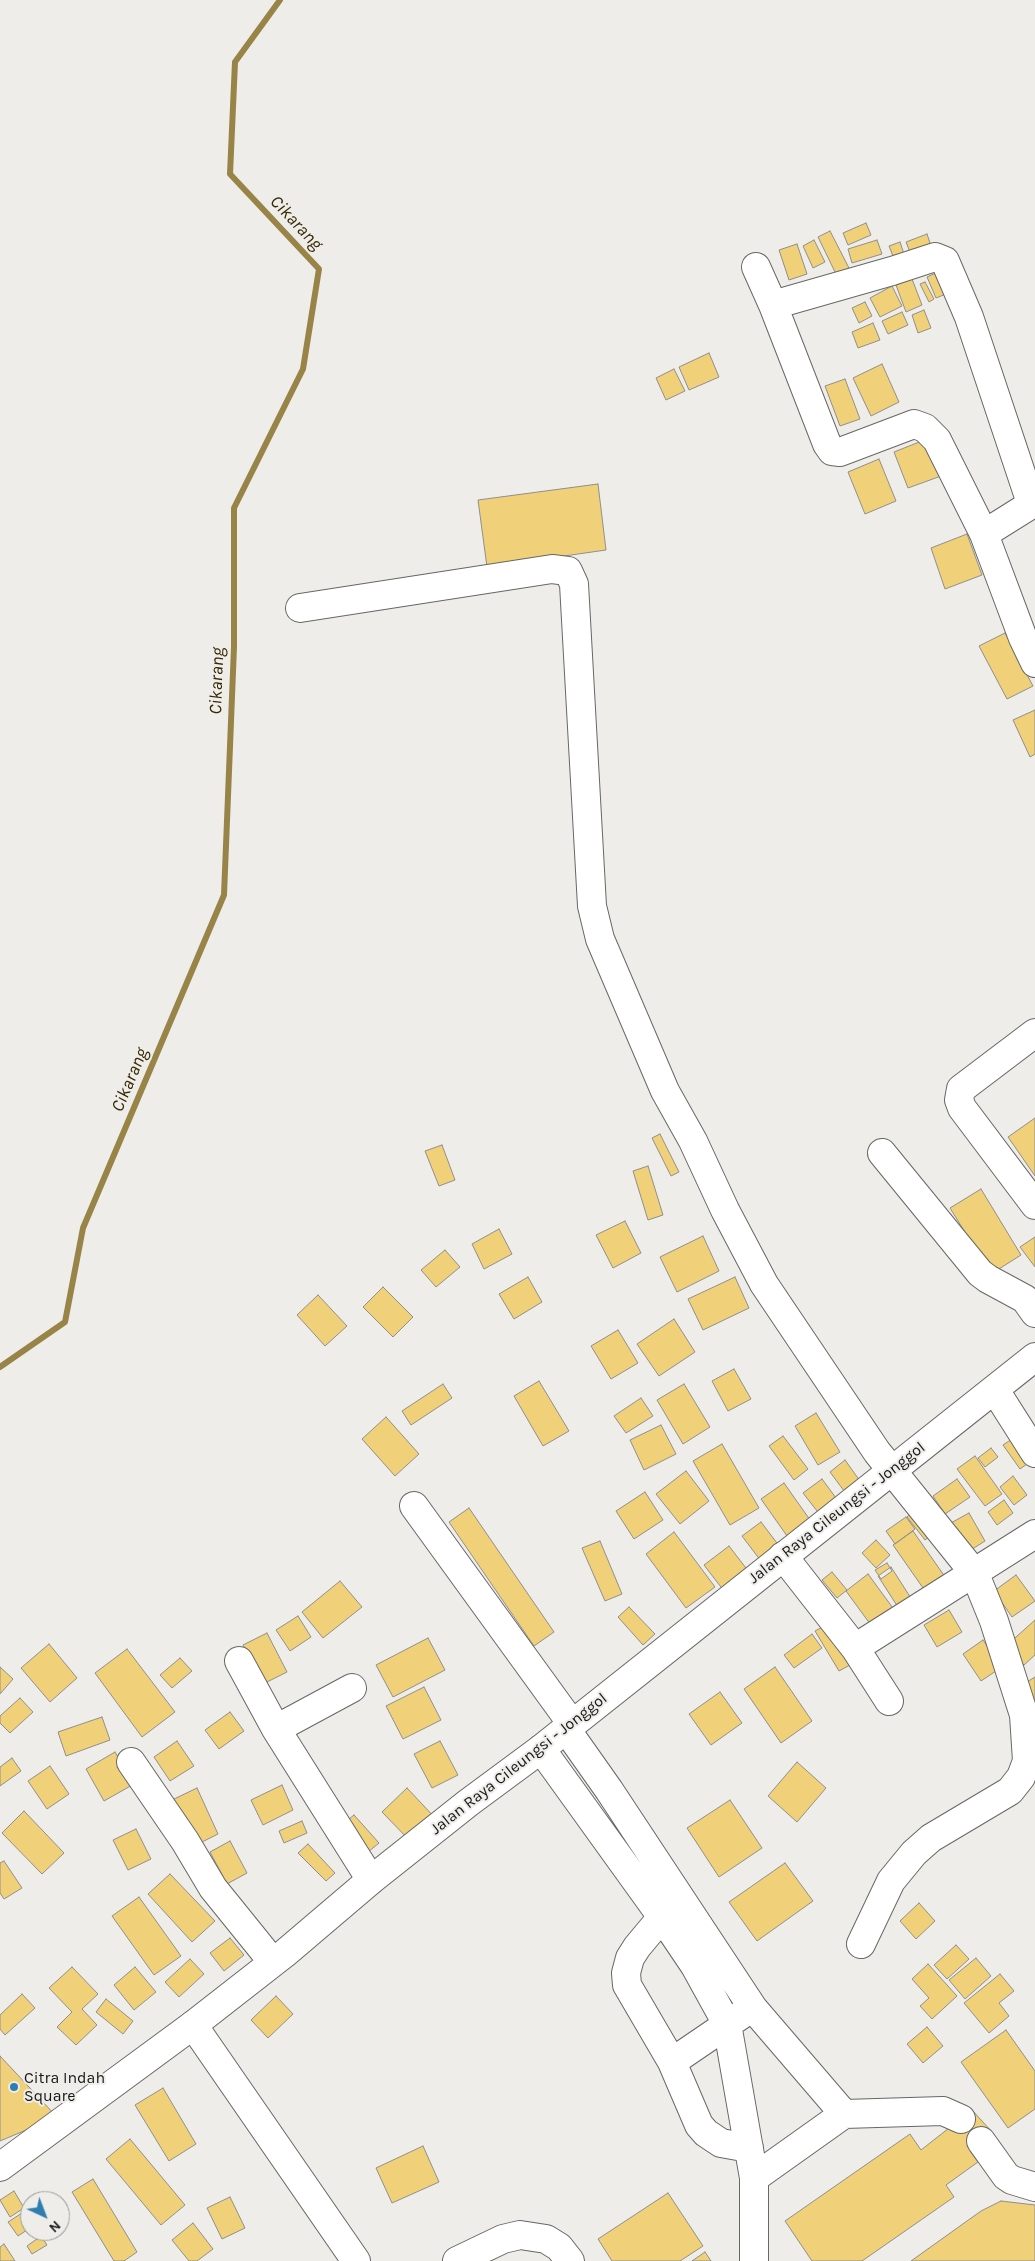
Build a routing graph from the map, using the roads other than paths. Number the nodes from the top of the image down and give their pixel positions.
1 (756, 267) dead end
2 (773, 305) junction
3 (1033, 503) edge
4 (984, 534) junction
5 (300, 608) dead end
6 (1035, 663) edge
7 (1035, 1033) edge
8 (882, 1153) dead end
9 (1035, 1205) edge
10 (1035, 1313) edge
11 (1035, 1357) edge
12 (996, 1390) junction
13 (1035, 1453) edge
14 (891, 1470) junction
15 (414, 1506) dead end
16 (1035, 1534) edge
17 (783, 1556) junction
18 (975, 1574) junction
19 (855, 1648) junction
20 (239, 1661) dead end
21 (352, 1688) dead end
22 (889, 1701) dead end
23 (1029, 1712) edge
24 (569, 1727) junction
25 (276, 1729) junction
26 (541, 1749) junction
27 (132, 1762) dead end
28 (371, 1880) junction
29 (662, 1917) junction
30 (861, 1944) dead end
31 (272, 1961) junction
32 (753, 2008) junction
33 (727, 2024) junction
34 (193, 2025) junction
35 (672, 2062) junction
36 (844, 2114) junction
37 (961, 2119) dead end
38 (981, 2141) dead end
39 (748, 2148) junction
40 (0, 2167) edge
41 (754, 2178) junction
42 (1035, 2187) edge
43 (356, 2261) edge
44 (457, 2261) edge
45 (570, 2261) edge
46 (754, 2261) edge

1 - 2 street
2 - 3 street
2 - 4 street
3 - 4 street
4 - 6 street
5 - 14 street
7 - 9 street
8 - 10 street
11 - 12 street, Jalan Raya Cileungsi - Jonggol
12 - 13 street
12 - 14 street, Jalan Raya Cileungsi - Jonggol
14 - 17 street, Jalan Raya Cileungsi - Jonggol
14 - 18 street
15 - 24 street
16 - 18 street
17 - 19 street
17 - 24 street, Jalan Raya Cileungsi - Jonggol
18 - 19 street
18 - 23 street
19 - 22 street
20 - 25 street
21 - 25 street
23 - 30 street
24 - 26 street, Jalan Raya Cileungsi - Jonggol
24 - 32 street
25 - 28 street
26 - 28 street, Jalan Raya Cileungsi - Jonggol
26 - 29 street
27 - 31 street
28 - 31 street, Jalan Raya Cileungsi - Jonggol
29 - 33 street
29 - 35 street
31 - 34 street, Jalan Raya Cileungsi - Jonggol
32 - 33 street
32 - 36 street
33 - 35 street
33 - 39 street
34 - 40 street, Jalan Raya Cileungsi - Jonggol
34 - 43 street
35 - 39 street
36 - 37 street
36 - 41 street
38 - 42 street
39 - 41 street
41 - 46 street
44 - 45 street

